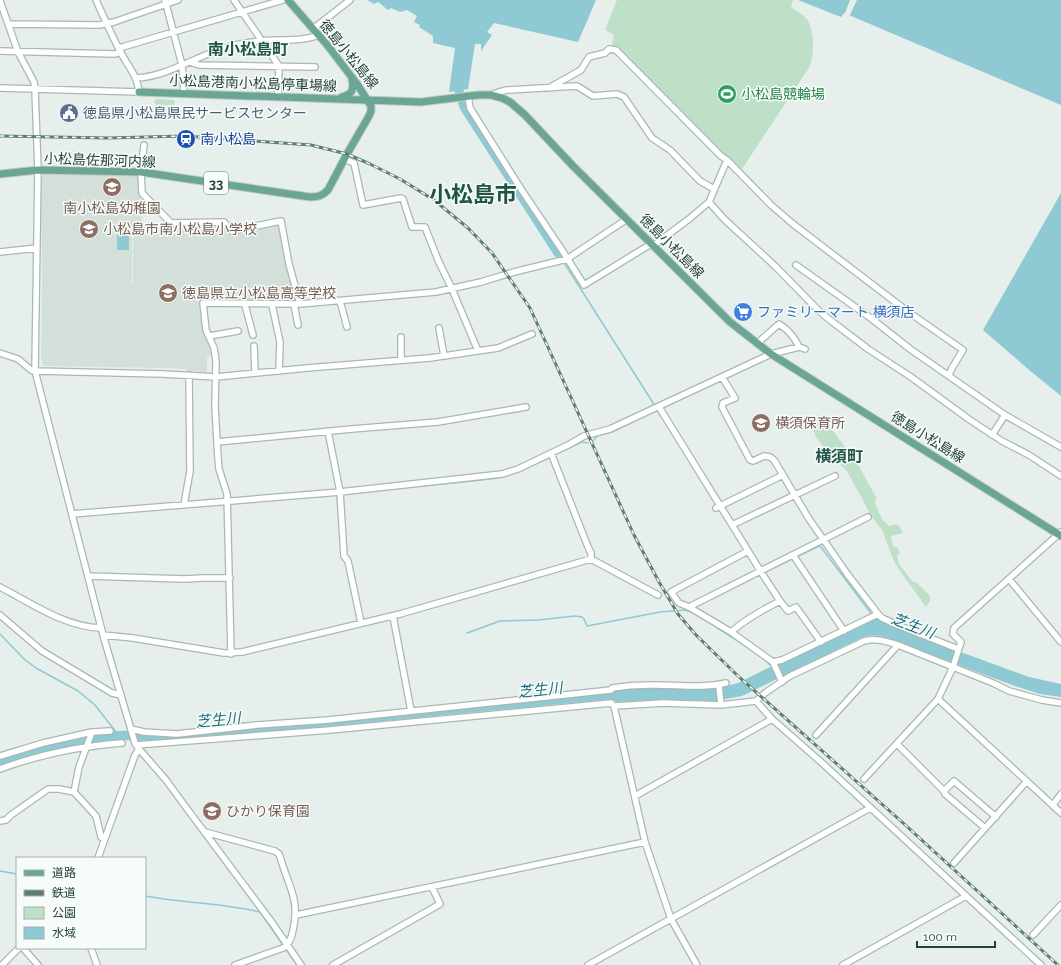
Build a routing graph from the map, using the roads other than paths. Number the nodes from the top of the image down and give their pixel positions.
1 (0, 0) edge
2 (96, 0) edge
3 (178, 0) edge
4 (234, 0) edge
5 (283, 0) edge
6 (288, 0) edge
7 (350, 0) edge
8 (165, 2) edge
9 (243, 13) junction
10 (9, 24) junction
11 (107, 24) junction
12 (173, 32) junction
13 (316, 32) junction
14 (261, 41) junction
15 (120, 50) junction
16 (0, 51) edge
17 (18, 52) junction
18 (190, 62) junction
19 (182, 65) junction
20 (279, 66) junction
21 (315, 67) dead end
22 (136, 78) junction
23 (352, 78) junction
24 (0, 88) edge
25 (549, 88) junction
26 (35, 89) junction
27 (139, 92) junction
28 (184, 93) junction
29 (491, 95) junction
30 (467, 96) junction
31 (278, 97) junction
32 (338, 98) junction
33 (367, 100) junction
34 (387, 101) junction
35 (369, 116) junction
36 (144, 144) dead end
37 (344, 159) junction
38 (727, 160) junction
39 (38, 170) junction
40 (141, 172) junction
41 (0, 174) edge
42 (714, 189) junction
43 (709, 202) junction
44 (627, 219) junction
45 (652, 245) junction
46 (36, 248) junction
47 (0, 252) edge
48 (566, 259) junction
49 (796, 265) dead end
50 (452, 289) junction
51 (340, 301) junction
52 (297, 304) junction
53 (245, 305) junction
54 (272, 305) junction
55 (298, 325) dead end
56 (347, 327) dead end
57 (439, 328) dead end
58 (238, 331) dead end
59 (253, 334) dead end
60 (532, 334) dead end
61 (209, 336) junction
62 (401, 337) dead end
63 (758, 344) junction
64 (254, 346) dead end
65 (798, 347) junction
66 (805, 349) dead end
67 (478, 351) junction
68 (0, 353) edge
69 (771, 354) junction
70 (444, 356) junction
71 (401, 360) junction
72 (35, 371) junction
73 (279, 371) junction
74 (255, 373) junction
75 (189, 375) junction
76 (949, 375) junction
77 (216, 377) junction
78 (722, 377) junction
79 (526, 407) dead end
80 (657, 408) junction
81 (1005, 415) junction
82 (328, 431) junction
83 (992, 435) junction
84 (217, 442) junction
85 (1061, 447) edge
86 (552, 455) junction
87 (783, 475) junction
88 (835, 476) dead end
89 (1061, 476) edge
90 (340, 494) junction
91 (794, 495) junction
92 (227, 502) junction
93 (184, 505) junction
94 (719, 507) junction
95 (72, 514) junction
96 (868, 517) dead end
97 (732, 528) junction
98 (1060, 534) edge
99 (823, 540) junction
100 (747, 552) junction
101 (794, 557) junction
102 (592, 559) junction
103 (761, 573) junction
104 (88, 576) junction
105 (230, 578) junction
106 (1009, 579) junction
107 (0, 587) edge
108 (658, 595) dead end
109 (780, 601) junction
110 (689, 607) junction
111 (0, 615) edge
112 (393, 616) junction
113 (875, 616) junction
114 (361, 623) junction
115 (101, 628) junction
116 (844, 631) junction
117 (731, 632) junction
118 (103, 635) junction
119 (821, 642) junction
120 (1061, 642) edge
121 (898, 645) junction
122 (958, 650) junction
123 (231, 654) junction
124 (774, 663) junction
125 (953, 666) junction
126 (782, 680) junction
127 (726, 683) dead end
128 (719, 686) junction
129 (121, 695) junction
130 (938, 699) junction
131 (756, 701) junction
132 (721, 703) junction
133 (1061, 703) edge
134 (614, 706) junction
135 (411, 711) junction
136 (772, 719) junction
137 (132, 730) junction
138 (110, 731) dead end
139 (91, 733) junction
140 (816, 735) dead end
141 (122, 743) dead end
142 (897, 744) junction
143 (87, 747) junction
144 (136, 749) junction
145 (0, 756) edge
146 (0, 770) edge
147 (864, 779) dead end
148 (1027, 782) junction
149 (944, 791) junction
150 (74, 792) junction
151 (1061, 794) edge
152 (635, 796) junction
153 (1053, 805) junction
154 (870, 808) junction
155 (1061, 812) edge
156 (996, 817) junction
157 (0, 821) edge
158 (985, 828) junction
159 (205, 832) junction
160 (105, 838) junction
161 (645, 842) junction
162 (98, 857) edge
163 (954, 863) dead end
164 (432, 887) junction
165 (966, 896) junction
166 (1061, 905) edge
167 (296, 915) junction
168 (671, 919) junction
169 (1033, 935) dead end
170 (285, 946) junction
171 (18, 949) edge
172 (25, 949) edge
173 (91, 949) edge
174 (2, 965) edge
175 (38, 965) edge
176 (97, 965) edge
177 (235, 965) edge
178 (301, 965) edge
179 (333, 965) edge
180 (588, 965) edge
181 (697, 965) edge
182 (843, 965) edge
183 (1041, 965) edge

1 - 10 street
2 - 11 street
3 - 8 street
4 - 9 street
5 - 9 street
6 - 13 main road, 徳島小松島線
7 - 13 street
8 - 11 street
8 - 12 street
9 - 12 street
9 - 14 street
10 - 11 street
10 - 17 street
11 - 15 street
12 - 15 street
12 - 19 street
13 - 14 street
13 - 23 main road, 徳島小松島線
14 - 18 street
14 - 20 street
15 - 17 street
15 - 22 street
16 - 17 street
17 - 26 street
18 - 19 street
18 - 20 street
19 - 22 street
19 - 28 street
20 - 21 street
20 - 31 street
22 - 27 street
23 - 32 main road
23 - 33 main road, 徳島小松島線
24 - 26 street
25 - 29 street
25 - 38 street
25 - 42 street
26 - 27 street
26 - 39 street
27 - 28 main road, 小松島港南小松島停車場線
28 - 31 main road, 小松島港南小松島停車場線
29 - 30 main road, 徳島小松島線
29 - 44 main road, 徳島小松島線
30 - 34 main road, 徳島小松島線
30 - 48 street
31 - 32 main road, 小松島港南小松島停車場線
32 - 33 main road, 小松島港南小松島停車場線
33 - 34 main road, 徳島小松島線
33 - 35 main road
34 - 35 main road, 小松島佐那河内線 / 33
35 - 37 main road, 小松島佐那河内線 / 33
36 - 40 street
37 - 40 main road, 小松島佐那河内線 / 33
37 - 50 street
38 - 42 street
38 - 76 street
39 - 40 main road, 小松島佐那河内線 / 33
39 - 41 main road, 小松島佐那河内線 / 33
39 - 46 street
40 - 52 street
42 - 43 street
43 - 45 street
43 - 83 street
44 - 45 main road, 徳島小松島線
44 - 48 street
45 - 48 street
45 - 63 main road, 徳島小松島線
46 - 47 street
46 - 72 street
48 - 50 street
49 - 76 street
50 - 51 street
50 - 67 street
51 - 52 street
51 - 56 street
52 - 54 street
52 - 55 street
53 - 54 street
53 - 59 street
53 - 61 street
54 - 73 street
57 - 70 street
58 - 61 street
60 - 67 street
61 - 77 street
62 - 71 street
63 - 65 street
63 - 69 main road, 徳島小松島線
64 - 74 street
65 - 66 street
65 - 69 street
67 - 70 street
68 - 72 street
69 - 78 street
69 - 98 main road, 徳島小松島線
70 - 71 street
71 - 73 street
72 - 75 street
72 - 95 street
73 - 74 street
74 - 77 street
75 - 77 street
75 - 93 street
76 - 81 street
77 - 84 street
78 - 80 street
78 - 87 street
79 - 82 street
80 - 86 street
80 - 94 street
81 - 83 street
81 - 85 street
82 - 84 street
82 - 90 street
83 - 89 street
84 - 92 street
86 - 90 street
86 - 102 street
87 - 91 street
87 - 94 street
88 - 91 street
90 - 92 street
90 - 114 street
91 - 97 street
91 - 99 street
92 - 93 street
92 - 105 street
93 - 95 street
94 - 97 street
95 - 104 street
96 - 99 street
97 - 100 street
98 - 106 street
99 - 101 street
99 - 113 street
100 - 103 street
100 - 110 street
101 - 103 street
101 - 116 street
102 - 108 street
102 - 112 street
103 - 109 street
103 - 110 street
104 - 105 street
104 - 115 street
105 - 123 street
106 - 120 street
106 - 122 street
107 - 115 street
109 - 117 street
109 - 119 street
110 - 117 street
111 - 129 street
112 - 114 street
112 - 135 street
113 - 116 street
113 - 122 street
114 - 123 street
115 - 118 street
116 - 119 street
117 - 124 street
118 - 123 street
118 - 129 street
119 - 124 street
121 - 125 street
121 - 126 street
121 - 140 street
122 - 125 street
124 - 126 street
125 - 130 street
125 - 133 street
126 - 131 street
127 - 128 street
128 - 132 street
128 - 135 street
129 - 137 street
130 - 142 street
130 - 148 street
131 - 132 street
131 - 136 street
132 - 134 street
134 - 144 street
134 - 152 street
135 - 137 street
136 - 152 street
136 - 154 street
137 - 144 street
138 - 139 street
139 - 143 street
139 - 145 street
141 - 143 street
142 - 147 street
142 - 149 street
143 - 146 street
143 - 150 street
144 - 159 street
144 - 160 street
148 - 153 street
148 - 156 street
149 - 156 street
149 - 158 street
150 - 157 street
150 - 160 street
151 - 153 street
152 - 161 street
153 - 155 street
154 - 165 street
154 - 168 street
156 - 158 street
158 - 163 street
159 - 167 street
159 - 170 street
160 - 162 street
161 - 164 street
161 - 168 street
164 - 167 street
164 - 179 street
165 - 182 street
165 - 183 street
166 - 169 street
167 - 170 street
168 - 180 street
168 - 181 street
170 - 177 street
170 - 178 street
171 - 174 street
172 - 175 street
173 - 176 street

